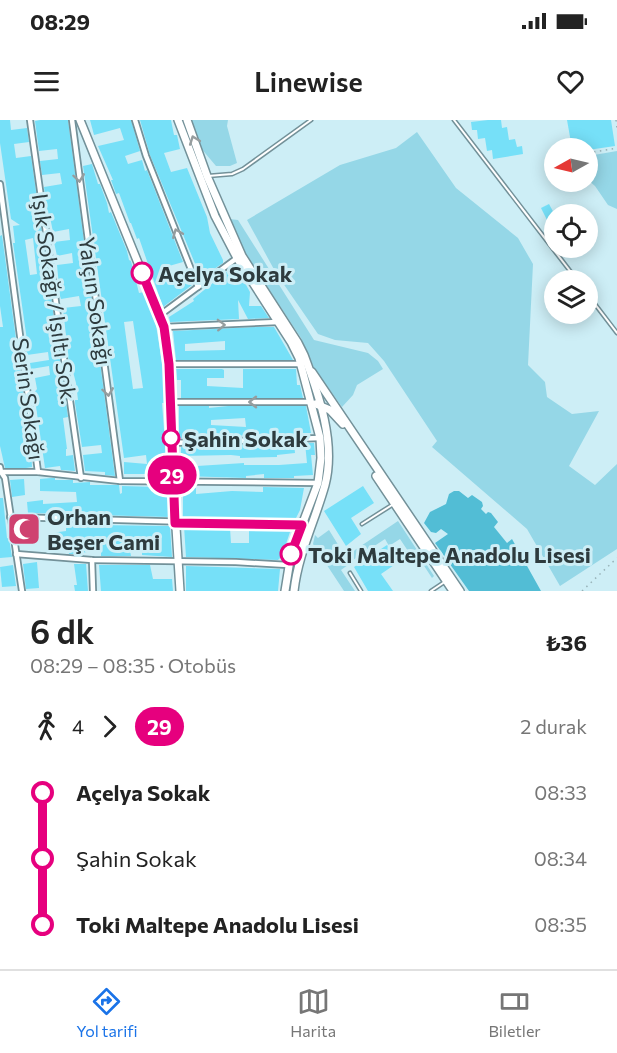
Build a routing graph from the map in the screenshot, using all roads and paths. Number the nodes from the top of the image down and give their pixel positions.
1 (30, 120) edge
2 (72, 120) edge
3 (80, 120) edge
4 (135, 120) edge
5 (178, 120) edge
6 (187, 120) edge
7 (311, 120) edge
8 (454, 120) edge
9 (616, 120) edge
10 (617, 128) edge
11 (617, 148) edge
12 (598, 151) edge
13 (207, 176) junction
14 (0, 184) edge
15 (237, 258) junction
16 (569, 270) edge
17 (198, 287) junction
18 (598, 307) edge
19 (160, 315) junction
20 (278, 322) junction
21 (164, 327) junction
22 (617, 331) edge
23 (169, 364) junction
24 (305, 365) junction
25 (170, 402) junction
26 (316, 402) junction
27 (334, 402) junction
28 (338, 417) junction
29 (324, 425) junction
30 (320, 438) junction
31 (171, 443) junction
32 (0, 467) edge
33 (0, 472) edge
34 (38, 472) junction
35 (81, 478) junction
36 (172, 480) junction
37 (120, 481) junction
38 (318, 483) junction
39 (397, 502) junction
40 (10, 517) junction
41 (175, 523) junction
42 (362, 524) dead end
43 (302, 525) junction
44 (16, 554) junction
45 (617, 558) edge
46 (92, 560) junction
47 (177, 561) junction
48 (288, 565) junction
49 (350, 573) dead end
50 (448, 579) junction
51 (22, 591) edge
52 (93, 591) edge
53 (180, 591) edge
54 (285, 591) edge
55 (294, 591) edge
56 (361, 591) edge
57 (431, 591) edge
58 (453, 591) edge
59 (460, 591) edge
60 (582, 591) edge

1 - 35 street, Işık Sokağı / Işıltı Sok.
2 -> 37 street, Yalçın Sokağı
3 - 19 main road
17 -> 4 street
5 - 15 main road
13 -> 6 main road
7 - 13 lane
8 - 16 lane
9 - 10 path
11 - 12 path
13 - 24 main road
14 - 34 street, Serin Sokağı
15 - 17 street
15 - 20 main road
17 - 19 street
18 - 22 lane
19 - 21 main road
21 -> 20 street
20 - 24 main road
21 - 23 main road
23 - 24 street
23 - 25 main road
24 - 26 main road
24 - 27 main road
26 -> 25 street
25 - 31 main road
26 - 27 main road
26 - 28 main road
26 - 29 main road
26 - 30 main road
27 - 39 main road
28 - 29 main road
28 - 39 main road
29 - 55 main road
30 - 31 street
30 - 38 main road
31 - 36 main road
32 - 33 street
33 - 34 street
33 - 40 street
34 - 35 street
35 - 37 street
36 - 37 street
36 - 38 street
36 - 41 main road
38 - 43 main road
39 - 42 lane
39 - 50 main road
40 - 41 street
40 - 44 street
41 - 43 street
41 - 47 main road
43 - 48 main road
44 - 46 street
44 - 51 street
45 - 60 path
46 - 47 street
46 - 52 street
47 - 48 street
47 - 53 main road
48 - 54 main road
49 - 56 lane
50 - 57 lane
50 - 58 main road
50 - 59 main road

